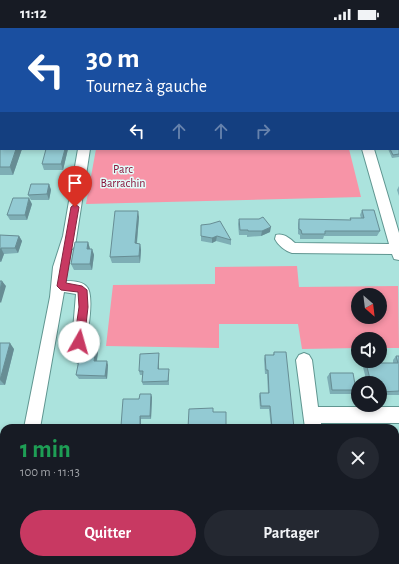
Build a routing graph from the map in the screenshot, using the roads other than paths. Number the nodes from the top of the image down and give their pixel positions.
1 (84, 150) edge
2 (368, 150) edge
3 (281, 239) dead end
4 (398, 252) edge
5 (59, 292) junction
6 (79, 342) dead end
7 (304, 360) dead end
8 (399, 415) edge
9 (312, 421) edge
10 (33, 424) edge

1 - 5 street
2 - 4 street
3 - 4 street
5 - 6 street
5 - 10 street
7 - 9 street
8 - 9 street

